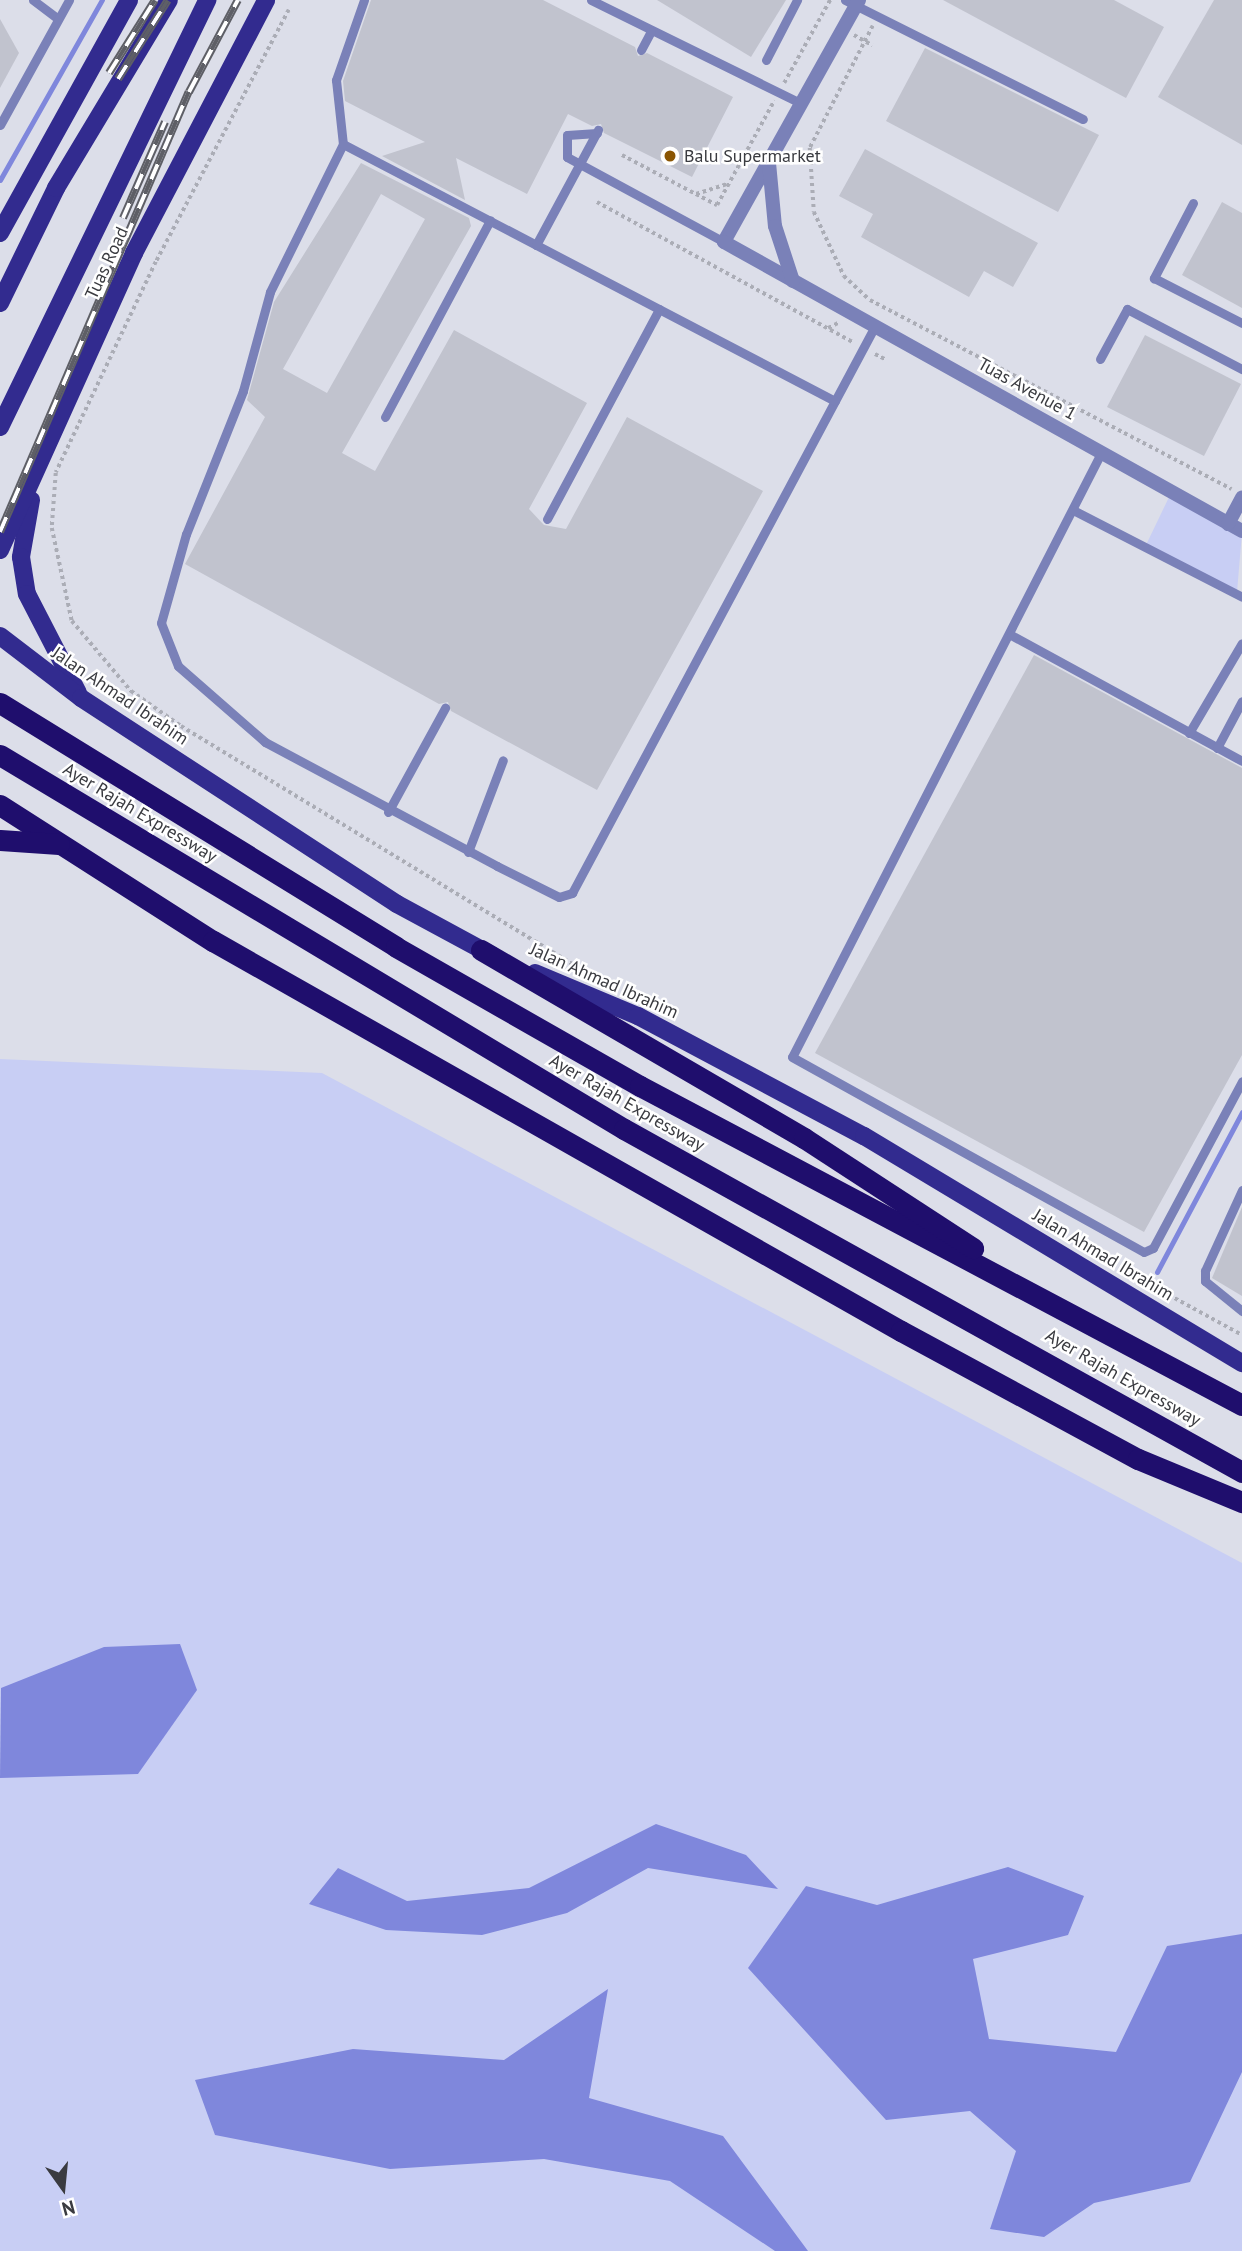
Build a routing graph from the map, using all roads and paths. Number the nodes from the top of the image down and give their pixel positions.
1 (33, 0) edge
2 (69, 0) edge
3 (130, 0) edge
4 (169, 0) edge
5 (208, 0) edge
6 (266, 0) edge
7 (364, 0) edge
8 (591, 0) edge
9 (796, 0) edge
10 (854, 2) edge
11 (289, 9) dead end
12 (878, 17) junction
13 (58, 19) junction
14 (651, 31) junction
15 (641, 50) dead end
16 (766, 60) dead end
17 (802, 104) junction
18 (1083, 118) dead end
19 (0, 124) edge
20 (343, 144) junction
21 (622, 155) dead end
22 (769, 163) junction
23 (579, 164) junction
24 (729, 183) dead end
25 (696, 194) junction
26 (597, 202) dead end
27 (1194, 203) dead end
28 (717, 205) dead end
29 (490, 220) junction
30 (0, 233) edge
31 (723, 243) junction
32 (536, 245) junction
33 (793, 281) junction
34 (0, 303) edge
35 (659, 309) junction
36 (1242, 323) edge
37 (875, 326) junction
38 (863, 348) junction
39 (885, 359) dead end
40 (1100, 359) dead end
41 (1242, 369) edge
42 (835, 401) junction
43 (385, 417) dead end
44 (0, 426) edge
45 (46, 446) junction
46 (1101, 453) junction
47 (1238, 494) edge
48 (1073, 509) junction
49 (547, 519) dead end
50 (1228, 524) junction
51 (1242, 531) edge
52 (0, 550) edge
53 (1242, 597) edge
54 (1010, 635) junction
55 (0, 636) edge
56 (1242, 643) edge
57 (81, 698) junction
58 (1242, 701) edge
59 (0, 703) edge
60 (445, 708) dead end
61 (1189, 733) junction
62 (1217, 748) junction
63 (0, 755) edge
64 (503, 760) dead end
65 (1242, 761) edge
66 (0, 805) edge
67 (388, 812) junction
68 (0, 840) edge
69 (61, 844) junction
70 (468, 852) junction
71 (481, 950) junction
72 (600, 980) dead end
73 (1242, 1081) edge
74 (1242, 1190) edge
75 (1125, 1271) dead end
76 (1242, 1311) edge
77 (1089, 1323) junction
78 (1242, 1335) edge
79 (1242, 1363) edge
80 (1242, 1405) edge
81 (1242, 1472) edge
82 (1242, 1502) edge

1 - 13 lane
2 - 13 lane
3 - 30 main road
4 - 34 main road
5 - 44 main road, Tuas Road
6 - 45 main road, Tuas Road
7 - 20 lane
8 - 14 lane
9 - 16 lane
10 - 12 lane
10 - 17 street
11 - 72 path
12 - 18 lane
12 - 47 path
13 - 19 lane
14 - 15 lane
14 - 17 lane
17 - 22 street
20 - 29 lane
20 - 67 lane
21 - 25 path
22 - 31 street
22 - 33 street
23 - 23 lane
23 - 31 lane
23 - 32 lane
24 - 25 path
25 - 28 path
26 - 38 path
27 - 36 lane
29 - 32 lane
29 - 43 lane
31 - 33 street, Tuas Avenue 1
32 - 35 lane
33 - 37 street, Tuas Avenue 1
35 - 42 lane
35 - 49 lane
37 - 38 lane
37 - 46 street, Tuas Avenue 1
38 - 39 path
38 - 42 lane
40 - 41 lane
42 - 70 lane
45 - 52 main road, Tuas Road
45 - 57 main road
46 - 48 lane
46 - 50 street, Tuas Avenue 1
47 - 50 street
48 - 53 lane
48 - 54 lane
50 - 51 street, Tuas Avenue 1
54 - 61 lane
54 - 73 lane
55 - 57 main road, Jalan Ahmad Ibrahim
56 - 61 lane
57 - 71 main road, Jalan Ahmad Ibrahim
58 - 62 lane
59 - 77 highway, Ayer Rajah Expressway
60 - 67 lane
61 - 62 lane
62 - 65 lane
63 - 81 highway, Ayer Rajah Expressway
64 - 70 lane
66 - 69 highway
67 - 70 lane
68 - 69 highway
69 - 82 highway
71 - 77 highway
71 - 79 main road, Jalan Ahmad Ibrahim
74 - 76 lane
75 - 78 path
77 - 80 highway, Ayer Rajah Expressway

